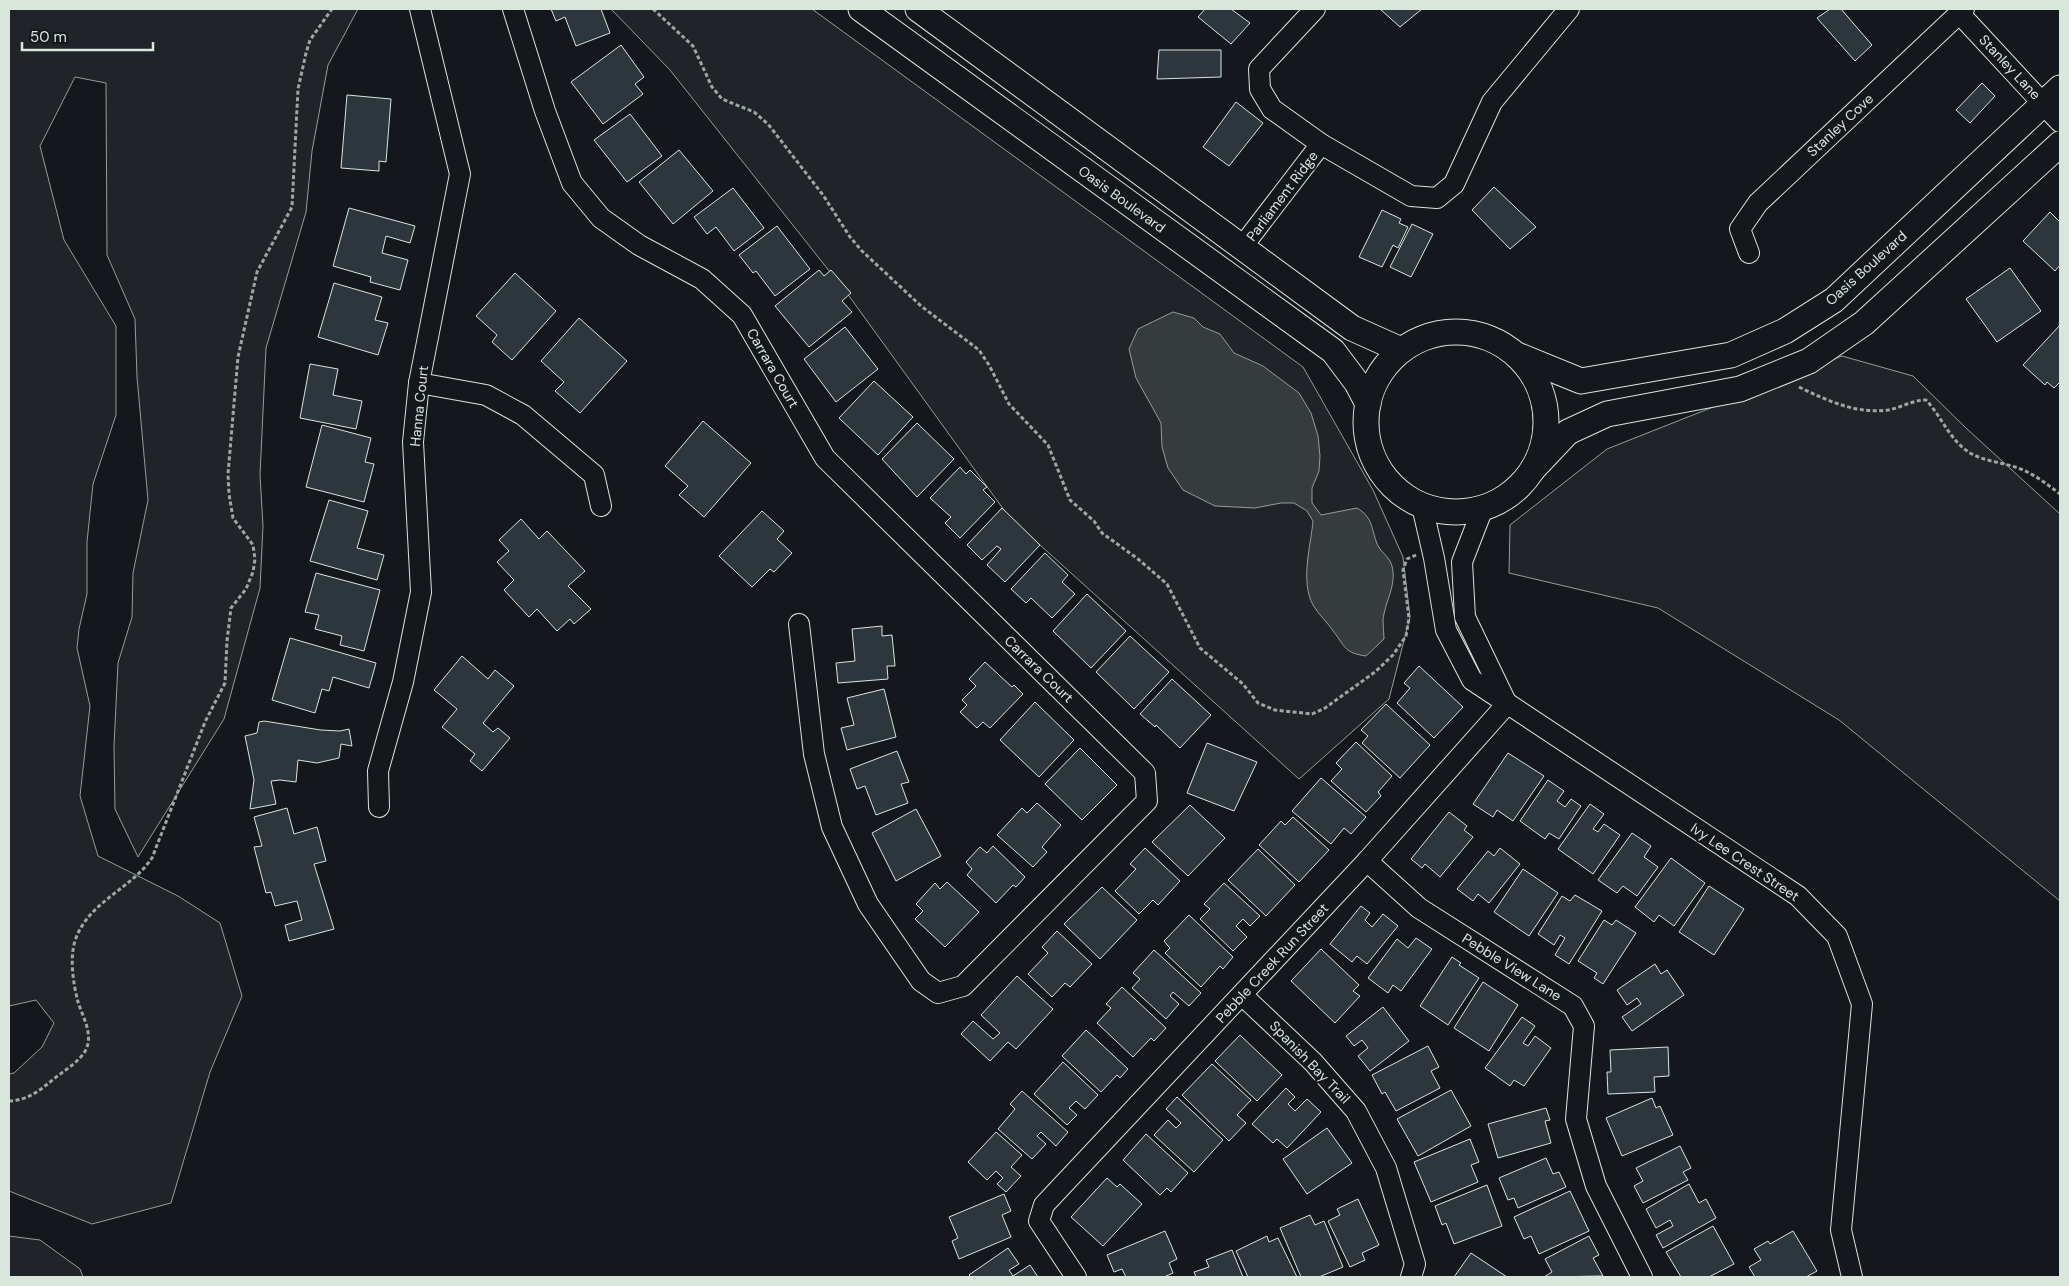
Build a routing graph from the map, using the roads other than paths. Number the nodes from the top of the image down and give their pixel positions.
1 (420, 9) edge
2 (513, 9) edge
3 (861, 9) edge
4 (918, 9) edge
5 (1315, 9) edge
6 (1570, 9) edge
7 (1961, 11) edge
8 (2051, 95) edge
9 (2060, 122) edge
10 (1321, 144) junction
11 (2060, 144) edge
12 (1242, 247) junction
13 (1748, 253) dead end
14 (1401, 350) junction
15 (1517, 355) junction
16 (419, 383) junction
17 (1368, 404) junction
18 (1533, 469) junction
19 (601, 506) dead end
20 (1422, 506) junction
21 (1483, 508) junction
22 (799, 624) dead end
23 (1507, 704) junction
24 (379, 807) dead end
25 (1367, 862) junction
26 (1242, 995) junction
27 (1076, 1277) edge
28 (1411, 1277) edge
29 (1642, 1277) edge
30 (1852, 1277) edge

1 - 16 street, Hanna Court
2 - 22 street, Carrara Court
3 - 17 main road, Oasis Boulevard
4 - 12 main road
5 - 10 street, Parliament Ridge
6 - 10 street, Parliament Ridge
7 - 8 street, Stanley Lane
7 - 13 street, Stanley Cove
8 - 9 street, Stanley Lane
8 - 15 main road, Oasis Boulevard
10 - 12 street, Parliament Ridge
11 - 18 main road, Oasis Boulevard
12 - 14 main road
14 - 15 main road, Oasis Boulevard
14 - 17 main road, Oasis Boulevard
15 - 18 main road, Oasis Boulevard
16 - 19 street
16 - 24 street, Hanna Court
17 - 20 main road, Oasis Boulevard
18 - 21 main road, Oasis Boulevard
20 - 21 main road, Oasis Boulevard
20 - 23 street, Ivy Lee Crest Street
21 - 23 street
23 - 25 street, Pebble Creek Run Street
23 - 30 street, Ivy Lee Crest Street
25 - 26 street, Pebble Creek Run Street
25 - 29 street, Pebble View Lane
26 - 27 street, Pebble Creek Run Street
26 - 28 street, Spanish Bay Trail

